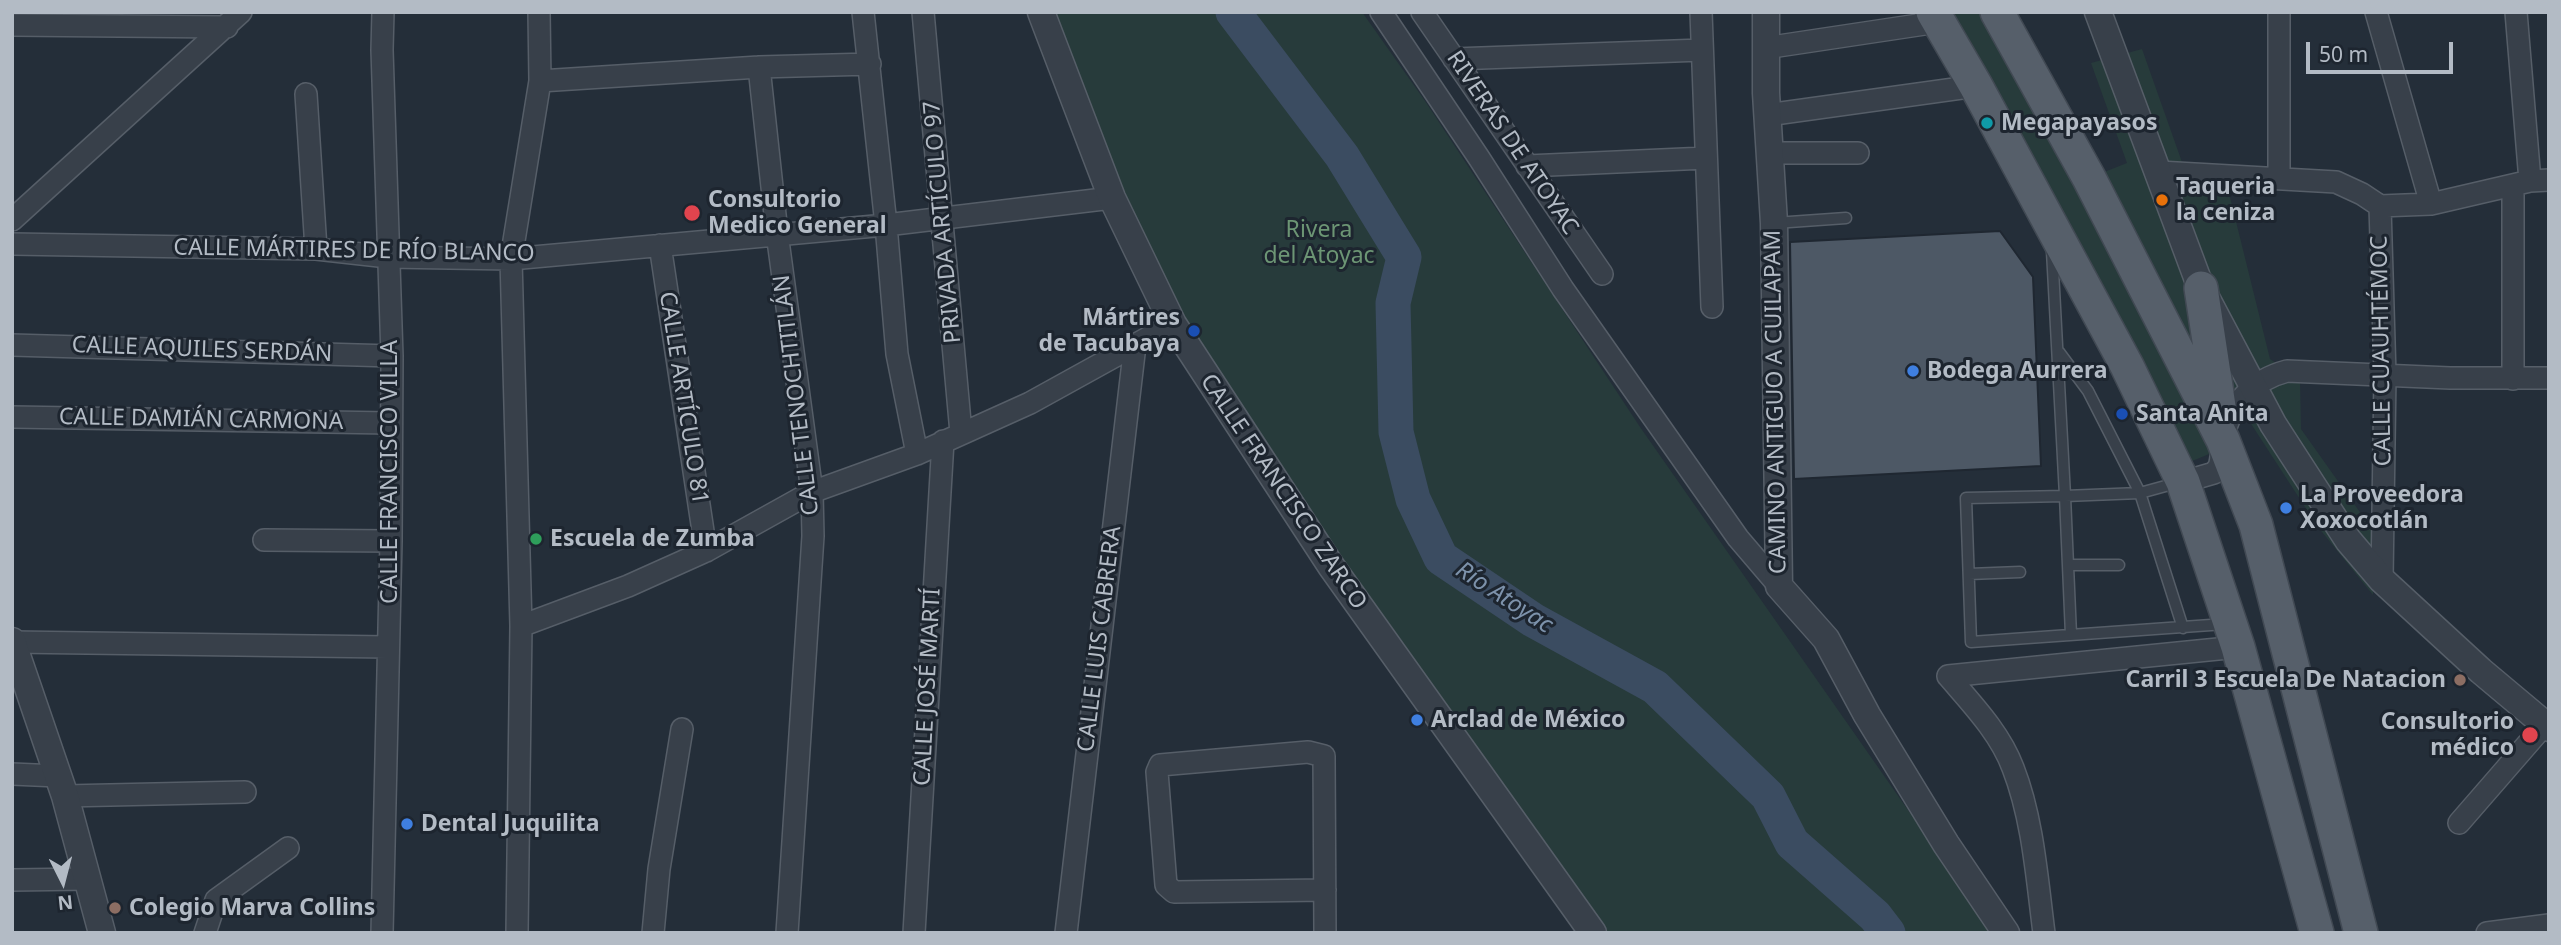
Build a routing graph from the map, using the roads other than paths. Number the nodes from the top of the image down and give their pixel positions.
1 (383, 12) edge
2 (539, 12) edge
3 (863, 12) edge
4 (923, 12) edge
5 (1041, 12) edge
6 (1381, 12) edge
7 (1422, 12) edge
8 (1701, 12) edge
9 (1766, 12) edge
10 (1997, 12) edge
11 (2098, 12) edge
12 (2279, 12) edge
13 (2376, 12) edge
14 (2516, 12) edge
15 (1936, 17) edge
16 (234, 20) edge
17 (12, 25) edge
18 (1765, 48) junction
19 (1702, 50) junction
20 (1454, 59) junction
21 (870, 64) junction
22 (758, 68) junction
23 (540, 81) junction
24 (1976, 86) junction
25 (306, 94) dead end
26 (1767, 115) junction
27 (1771, 153) junction
28 (1858, 153) dead end
29 (1706, 158) junction
30 (1527, 166) junction
31 (2159, 172) junction
32 (2279, 178) junction
33 (2531, 182) edge
34 (1112, 198) junction
35 (2431, 204) junction
36 (2380, 206) junction
37 (943, 218) junction
38 (1846, 218) dead end
39 (12, 220) edge
40 (1774, 223) junction
41 (2051, 224) junction
42 (886, 225) junction
43 (777, 233) junction
44 (12, 244) edge
45 (660, 245) junction
46 (316, 249) junction
47 (388, 257) junction
48 (510, 259) junction
49 (1602, 274) dead end
50 (2201, 288) junction
51 (1712, 307) dead end
52 (1173, 324) junction
53 (12, 345) edge
54 (1135, 345) junction
55 (2059, 352) junction
56 (392, 356) junction
57 (2385, 375) junction
58 (2513, 379) junction
59 (2548, 383) edge
60 (2253, 387) junction
61 (12, 417) edge
62 (390, 423) junction
63 (952, 437) junction
64 (2223, 440) junction
65 (916, 454) junction
66 (2183, 482) junction
67 (812, 492) junction
68 (2140, 493) junction
69 (2065, 496) junction
70 (264, 540) dead end
71 (391, 541) junction
72 (706, 551) junction
73 (2068, 565) junction
74 (2119, 565) dead end
75 (2020, 572) dead end
76 (1969, 574) junction
77 (2382, 580) junction
78 (1779, 586) junction
79 (521, 626) junction
80 (2183, 628) junction
81 (2071, 635) junction
82 (2233, 636) junction
83 (12, 642) edge
84 (388, 647) junction
85 (2547, 726) edge
86 (682, 729) dead end
87 (12, 774) edge
88 (61, 786) junction
89 (245, 792) dead end
90 (2459, 823) dead end
91 (288, 848) dead end
92 (88, 879) junction
93 (12, 880) edge
94 (1325, 890) junction
95 (2549, 925) edge
96 (102, 933) edge
97 (205, 933) edge
98 (382, 933) edge
99 (517, 933) edge
100 (653, 933) edge
101 (788, 933) edge
102 (914, 933) edge
103 (1066, 933) edge
104 (1325, 933) edge
105 (1593, 933) edge
106 (2006, 933) edge
107 (2044, 933) edge
108 (2316, 933) edge
109 (2361, 933) edge
110 (2487, 933) edge

1 - 47 street, CALLE FRANCISCO VILLA
2 - 23 street
3 - 21 street
4 - 37 street, PRIVADA ARTÍCULO 97
5 - 34 street, CALLE FRANCISCO ZARCO
6 - 78 street
7 - 20 street, RIVERAS DE ATOYAC
8 - 19 street
9 - 18 street, CAMINO ANTIGUO A CUILAPAM
10 - 64 main road
11 - 31 street
12 - 32 street
13 - 35 street
14 - 33 street
15 - 18 street
15 - 24 main road
16 - 17 street
16 - 39 street
18 - 26 street, CAMINO ANTIGUO A CUILAPAM
19 - 20 street
19 - 29 street
20 - 30 street, RIVERAS DE ATOYAC
21 - 22 street
21 - 42 street
22 - 23 street
22 - 43 street, CALLE TENOCHTITLÁN
23 - 48 street
24 - 26 street
24 - 41 main road
25 - 46 street
26 - 27 street, CAMINO ANTIGUO A CUILAPAM
27 - 28 street
27 - 40 street, CAMINO ANTIGUO A CUILAPAM
29 - 30 street
29 - 51 street
30 - 49 street, RIVERAS DE ATOYAC
31 - 32 street
31 - 50 street
32 - 36 street
33 - 35 street
33 - 58 street
34 - 37 street, CALLE MÁRTIRES DE RÍO BLANCO
34 - 52 street, CALLE FRANCISCO ZARCO
35 - 36 street
36 - 57 street, CALLE CUAUHTÉMOC
37 - 42 street, CALLE MÁRTIRES DE RÍO BLANCO
37 - 63 street, PRIVADA ARTÍCULO 97
38 - 40 lane
40 - 78 street, CAMINO ANTIGUO A CUILAPAM
41 - 55 lane
41 - 66 main road
42 - 43 street, CALLE MÁRTIRES DE RÍO BLANCO
42 - 65 street
43 - 45 street, CALLE MÁRTIRES DE RÍO BLANCO
43 - 67 street, CALLE TENOCHTITLÁN
44 - 46 street, CALLE MÁRTIRES DE RÍO BLANCO
45 - 48 street, CALLE MÁRTIRES DE RÍO BLANCO
45 - 72 street, CALLE ARTÍCULO 81
46 - 47 street, CALLE MÁRTIRES DE RÍO BLANCO
47 - 48 street, CALLE MÁRTIRES DE RÍO BLANCO
47 - 56 street, CALLE FRANCISCO VILLA
48 - 79 street
50 - 60 street
50 - 64 main road
52 - 54 street
52 - 105 street, CALLE FRANCISCO ZARCO
53 - 56 street, CALLE AQUILES SERDÁN
54 - 63 street
54 - 103 street, CALLE LUIS CABRERA
55 - 68 lane
55 - 69 lane
56 - 62 street, CALLE FRANCISCO VILLA
57 - 58 street
57 - 60 street
57 - 77 street, CALLE CUAUHTÉMOC
58 - 59 street
60 - 64 street
60 - 77 street
61 - 62 street, CALLE DAMIÁN CARMONA
62 - 71 street, CALLE FRANCISCO VILLA
63 - 65 street
63 - 102 street, CALLE JOSÉ MARTÍ
64 - 66 street
64 - 109 main road
65 - 67 street
66 - 68 lane
66 - 82 main road
67 - 72 street
67 - 101 street, CALLE TENOCHTITLÁN
68 - 69 lane
68 - 80 lane
69 - 73 lane
69 - 76 lane
70 - 71 street
71 - 84 street, CALLE FRANCISCO VILLA
72 - 79 street
73 - 74 lane
73 - 81 lane
75 - 76 lane
76 - 81 lane
77 - 85 street
78 - 106 street, CAMINO ANTIGUO A CUILAPAM
79 - 99 street
80 - 81 lane
80 - 82 lane
82 - 107 street
82 - 108 main road
83 - 84 street
83 - 88 street
84 - 98 street, CALLE FRANCISCO VILLA
85 - 90 street
86 - 100 street
87 - 88 street
88 - 89 street
88 - 92 street
91 - 97 street
92 - 93 street
92 - 96 street
94 - 94 street
94 - 104 street
95 - 110 street

